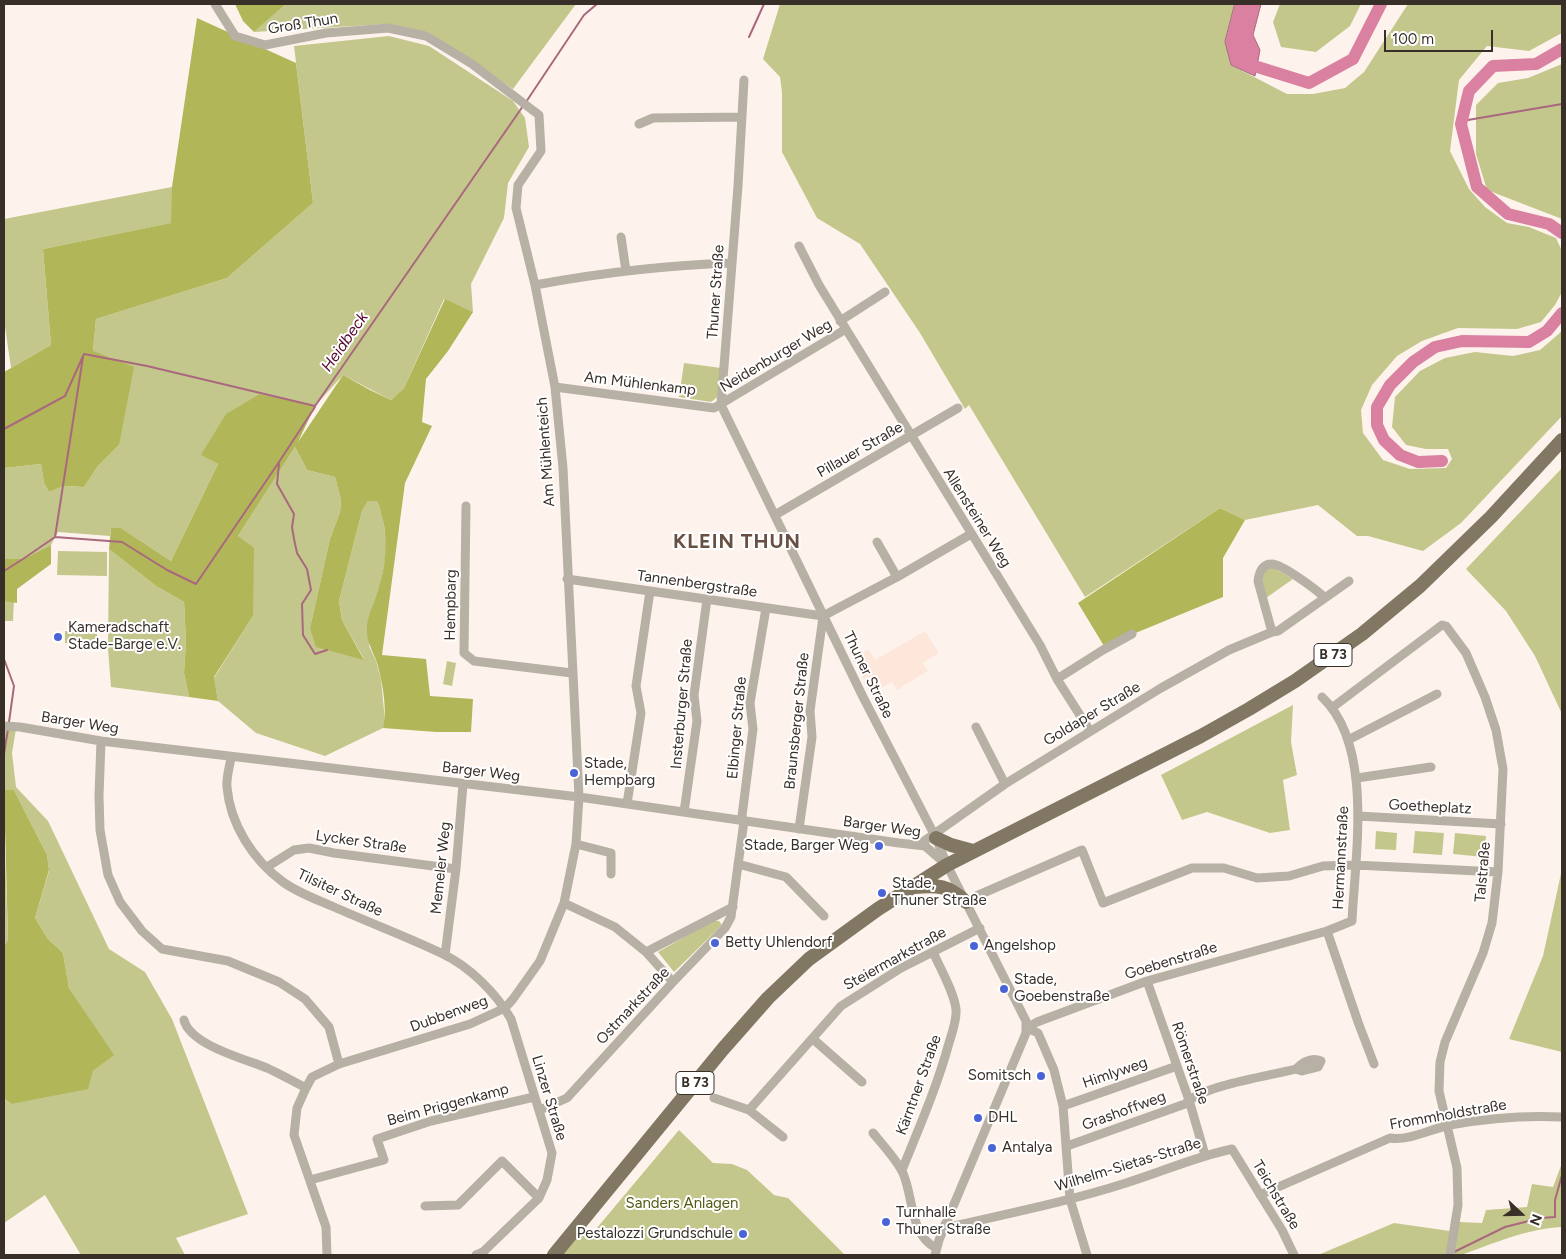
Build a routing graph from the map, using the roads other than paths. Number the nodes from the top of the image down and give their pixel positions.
1 (215, 4) edge
2 (744, 80) dead end
3 (538, 115) joint
4 (742, 117) junction
5 (638, 124) dead end
6 (621, 237) dead end
7 (799, 246) dead end
8 (732, 263) junction
9 (626, 271) junction
10 (535, 285) junction
11 (885, 292) dead end
12 (840, 320) junction
13 (846, 330) junction
14 (555, 387) junction
15 (721, 405) junction
16 (958, 408) dead end
17 (911, 436) junction
18 (1562, 440) edge
19 (466, 506) dead end
20 (775, 515) junction
21 (971, 534) junction
22 (877, 542) dead end
23 (898, 577) junction
24 (567, 579) junction
25 (1349, 582) dead end
26 (650, 591) junction
27 (1325, 598) junction
28 (707, 600) junction
29 (766, 608) junction
30 (823, 616) junction
31 (1272, 632) junction
32 (1132, 634) dead end
33 (572, 673) junction
34 (1057, 679) junction
35 (1437, 694) dead end
36 (1322, 697) dead end
37 (1333, 707) junction
38 (4, 726) edge
39 (976, 727) dead end
40 (1090, 731) junction
41 (1348, 740) junction
42 (101, 742) junction
43 (231, 756) junction
44 (1431, 767) dead end
45 (1357, 778) junction
46 (463, 784) junction
47 (1005, 784) junction
48 (579, 797) junction
49 (627, 804) junction
50 (684, 812) junction
51 (1358, 816) junction
52 (744, 821) junction
53 (1501, 824) junction
54 (799, 829) junction
55 (935, 836) junction
56 (576, 844) junction
57 (920, 844) junction
58 (973, 851) junction
59 (738, 864) junction
60 (947, 865) junction
61 (1355, 865) junction
62 (267, 868) junction
63 (456, 869) junction
64 (1498, 872) junction
65 (611, 874) dead end
66 (911, 887) junction
67 (970, 899) junction
68 (564, 903) junction
69 (733, 907) junction
70 (824, 916) dead end
71 (980, 928) junction
72 (1327, 931) junction
73 (646, 952) junction
74 (933, 952) junction
75 (445, 955) junction
76 (1147, 981) junction
77 (673, 982) junction
78 (505, 1008) junction
79 (184, 1020) dead end
80 (1027, 1028) junction
81 (813, 1038) junction
82 (340, 1064) junction
83 (1374, 1064) dead end
84 (1177, 1066) junction
85 (1296, 1069) dead end
86 (862, 1082) dead end
87 (306, 1088) junction
88 (534, 1097) junction
89 (714, 1098) dead end
90 (1189, 1100) junction
91 (1063, 1106) junction
92 (540, 1110) junction
93 (749, 1110) junction
94 (1562, 1117) edge
95 (1448, 1126) junction
96 (873, 1133) dead end
97 (783, 1137) dead end
98 (1067, 1146) junction
99 (1232, 1149) joint
100 (1205, 1155) junction
101 (902, 1170) junction
102 (310, 1180) junction
103 (1260, 1195) junction
104 (539, 1198) junction
105 (1070, 1199) junction
106 (425, 1206) dead end
107 (945, 1224) junction
108 (935, 1252) edge
109 (327, 1255) edge
110 (476, 1255) edge
111 (554, 1255) edge
112 (1087, 1255) edge
113 (1294, 1255) edge
114 (1450, 1255) edge

1 - 3 street, Groß Thun
2 - 4 street, Thuner Straße
3 - 10 street, Am Mühlenteich
4 - 5 street
4 - 8 street, Thuner Straße
6 - 9 street
7 - 12 street, Allensteiner Weg
8 - 9 street
8 - 15 street, Thuner Straße
9 - 10 street
10 - 14 street, Am Mühlenteich
11 - 12 street
12 - 13 street, Allensteiner Weg
13 - 15 street, Neidenburger Weg
13 - 17 street, Allensteiner Weg
14 - 15 street, Am Mühlenkamp
14 - 24 street, Am Mühlenteich
15 - 20 street, Thuner Straße
16 - 17 street, Pillauer Straße
17 - 20 street, Pillauer Straße
17 - 21 street, Allensteiner Weg
18 - 58 main road, B 73
19 - 33 street, Hempbarg
20 - 30 street, Thuner Straße
21 - 23 street
21 - 34 street, Allensteiner Weg
22 - 23 street
23 - 30 street
24 - 26 street, Tannenbergstraße
24 - 33 street, Am Mühlenteich
25 - 27 street, Goldaper Straße
26 - 28 street, Tannenbergstraße
26 - 49 street
27 - 31 street, Goldaper Straße
27 - 31 street
28 - 29 street, Tannenbergstraße
28 - 50 street, Insterburger Straße
29 - 30 street, Tannenbergstraße
29 - 52 street, Elbinger Straße
30 - 54 street, Braunsberger Straße
30 - 55 street, Thuner Straße
31 - 40 street, Goldaper Straße
32 - 34 street
33 - 48 street, Am Mühlenteich
34 - 40 street, Allensteiner Weg
35 - 41 street
36 - 37 street, Hermannstraße
37 - 41 street, Hermannstraße
37 - 53 street, Talstraße
38 - 42 street, Barger Weg
39 - 47 street
40 - 47 street, Goldaper Straße
41 - 45 street, Hermannstraße
42 - 43 street, Barger Weg
42 - 82 street
43 - 46 street, Barger Weg
43 - 62 street, Tilsiter Straße
44 - 45 street
45 - 51 street, Hermannstraße
46 - 48 street, Barger Weg
46 - 63 street, Memeler Weg
47 - 55 street, Goldaper Straße
48 - 49 street, Barger Weg
48 - 56 street, Dubbenweg
49 - 50 street, Barger Weg
50 - 52 street, Barger Weg
51 - 53 street, Goetheplatz
51 - 61 street, Hermannstraße
52 - 54 street, Barger Weg
52 - 59 street, Ostmarkstraße
53 - 64 street, Talstraße
54 - 57 street, Barger Weg
55 - 57 street, Goldaper Straße
55 - 58 main road
55 - 60 street, Thuner Straße
56 - 65 street
56 - 68 street, Dubbenweg
57 - 60 street, Barger Weg
58 - 60 main road, B 73
59 - 69 street, Ostmarkstraße
59 - 70 street
60 - 66 main road, B 73
60 - 67 street, Thuner Straße
61 - 64 street
61 - 67 street
61 - 72 street, Hermannstraße
62 - 63 street, Lycker Straße
62 - 75 street, Tilsiter Straße
63 - 75 street, Memeler Weg
64 - 95 street, Talstraße
66 - 67 main road
66 - 111 main road, B 73
67 - 71 street, Thuner Straße
68 - 73 street
68 - 78 street, Dubbenweg
69 - 73 street, Ostmarkstraße
69 - 77 street, Ostmarkstraße
71 - 74 street, Steiermarkstraße
71 - 80 street, Thuner Straße
72 - 76 street, Goebenstraße
72 - 83 street, Hermannstraße
73 - 77 street
74 - 81 street, Steiermarkstraße
74 - 101 street, Kärntner Straße
75 - 78 street, Tilsiter Straße
76 - 80 street, Goebenstraße
76 - 84 street, Römerstraße
77 - 92 street, Ostmarkstraße
78 - 82 street, Dubbenweg
78 - 88 street, Linzer Straße
79 - 87 street
80 - 91 street
80 - 107 street
81 - 86 street
81 - 93 street, Steiermarkstraße
82 - 87 street, Dubbenweg
84 - 90 street, Römerstraße
84 - 91 street, Himlyweg
85 - 90 street, Grashoffweg
87 - 102 street, Dubbenweg
88 - 92 street, Linzer Straße
88 - 102 street, Beim Priggenkamp
89 - 93 street
90 - 98 street, Grashoffweg
90 - 100 street, Römerstraße
91 - 98 street
92 - 104 street, Linzer Straße
93 - 97 street
94 - 95 street, Frommholdstraße
95 - 103 street, Frommholdstraße
95 - 114 street, Talstraße
96 - 101 street
98 - 105 street
99 - 100 street, Wilhelm-Sietas-Straße
99 - 103 street, Teichstraße
100 - 105 street, Wilhelm-Sietas-Straße
101 - 108 street
102 - 109 street, Dubbenweg
103 - 113 street, Teichstraße
104 - 106 street
104 - 110 street
105 - 107 street, Wilhelm-Sietas-Straße
105 - 112 street
107 - 108 street

